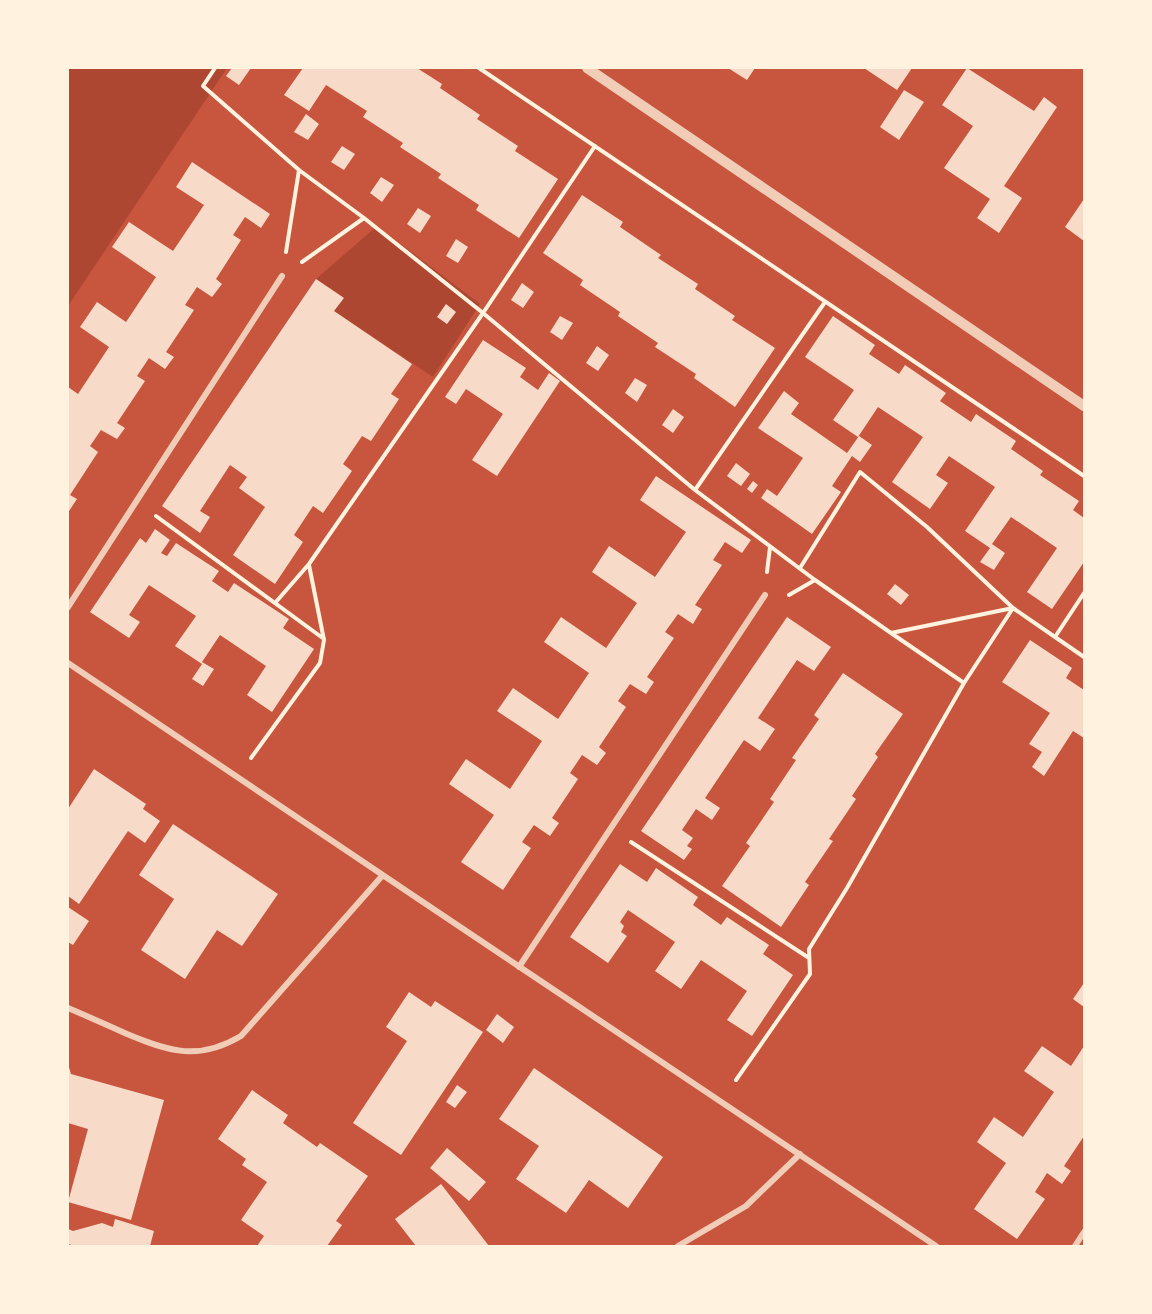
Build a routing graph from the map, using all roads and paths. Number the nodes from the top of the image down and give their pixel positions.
1 (215, 68) edge
2 (478, 68) edge
3 (587, 68) edge
4 (595, 146) junction
5 (299, 170) junction
6 (364, 218) junction
7 (282, 276) junction
8 (825, 302) junction
9 (483, 313) junction
10 (1084, 406) edge
11 (1084, 476) edge
12 (695, 490) junction
13 (136, 501) junction
14 (309, 564) junction
15 (800, 568) junction
16 (1084, 593) edge
17 (765, 594) dead end
18 (276, 603) junction
19 (68, 607) edge
20 (1013, 608) junction
21 (891, 633) junction
22 (1055, 637) junction
23 (324, 640) junction
24 (1084, 657) edge
25 (68, 663) edge
26 (964, 684) junction
27 (237, 778) junction
28 (611, 828) junction
29 (382, 876) junction
30 (809, 958) junction
31 (519, 967) junction
32 (68, 1008) edge
33 (722, 1100) junction
34 (800, 1154) junction
35 (1084, 1233) edge
36 (678, 1246) edge
37 (936, 1246) edge
38 (1075, 1246) edge

1 - 5 path
2 - 4 path
3 - 10 street
4 - 8 path
4 - 9 path
5 - 6 path
5 - 7 path
6 - 7 path
6 - 9 path
7 - 13 street
8 - 11 path
8 - 12 path
9 - 12 path
9 - 14 path
12 - 15 path
13 - 18 path
13 - 19 street
14 - 18 path
14 - 23 path
15 - 20 path
15 - 21 path
16 - 22 path
17 - 28 street
18 - 23 path
20 - 21 path
20 - 22 path
20 - 26 path
21 - 26 path
22 - 24 path
23 - 27 path
25 - 27 street
26 - 30 path
27 - 29 street
28 - 30 path
28 - 31 street
29 - 31 street
29 - 32 street
30 - 33 path
31 - 33 street
33 - 34 street
34 - 36 street
34 - 37 street
35 - 38 street

